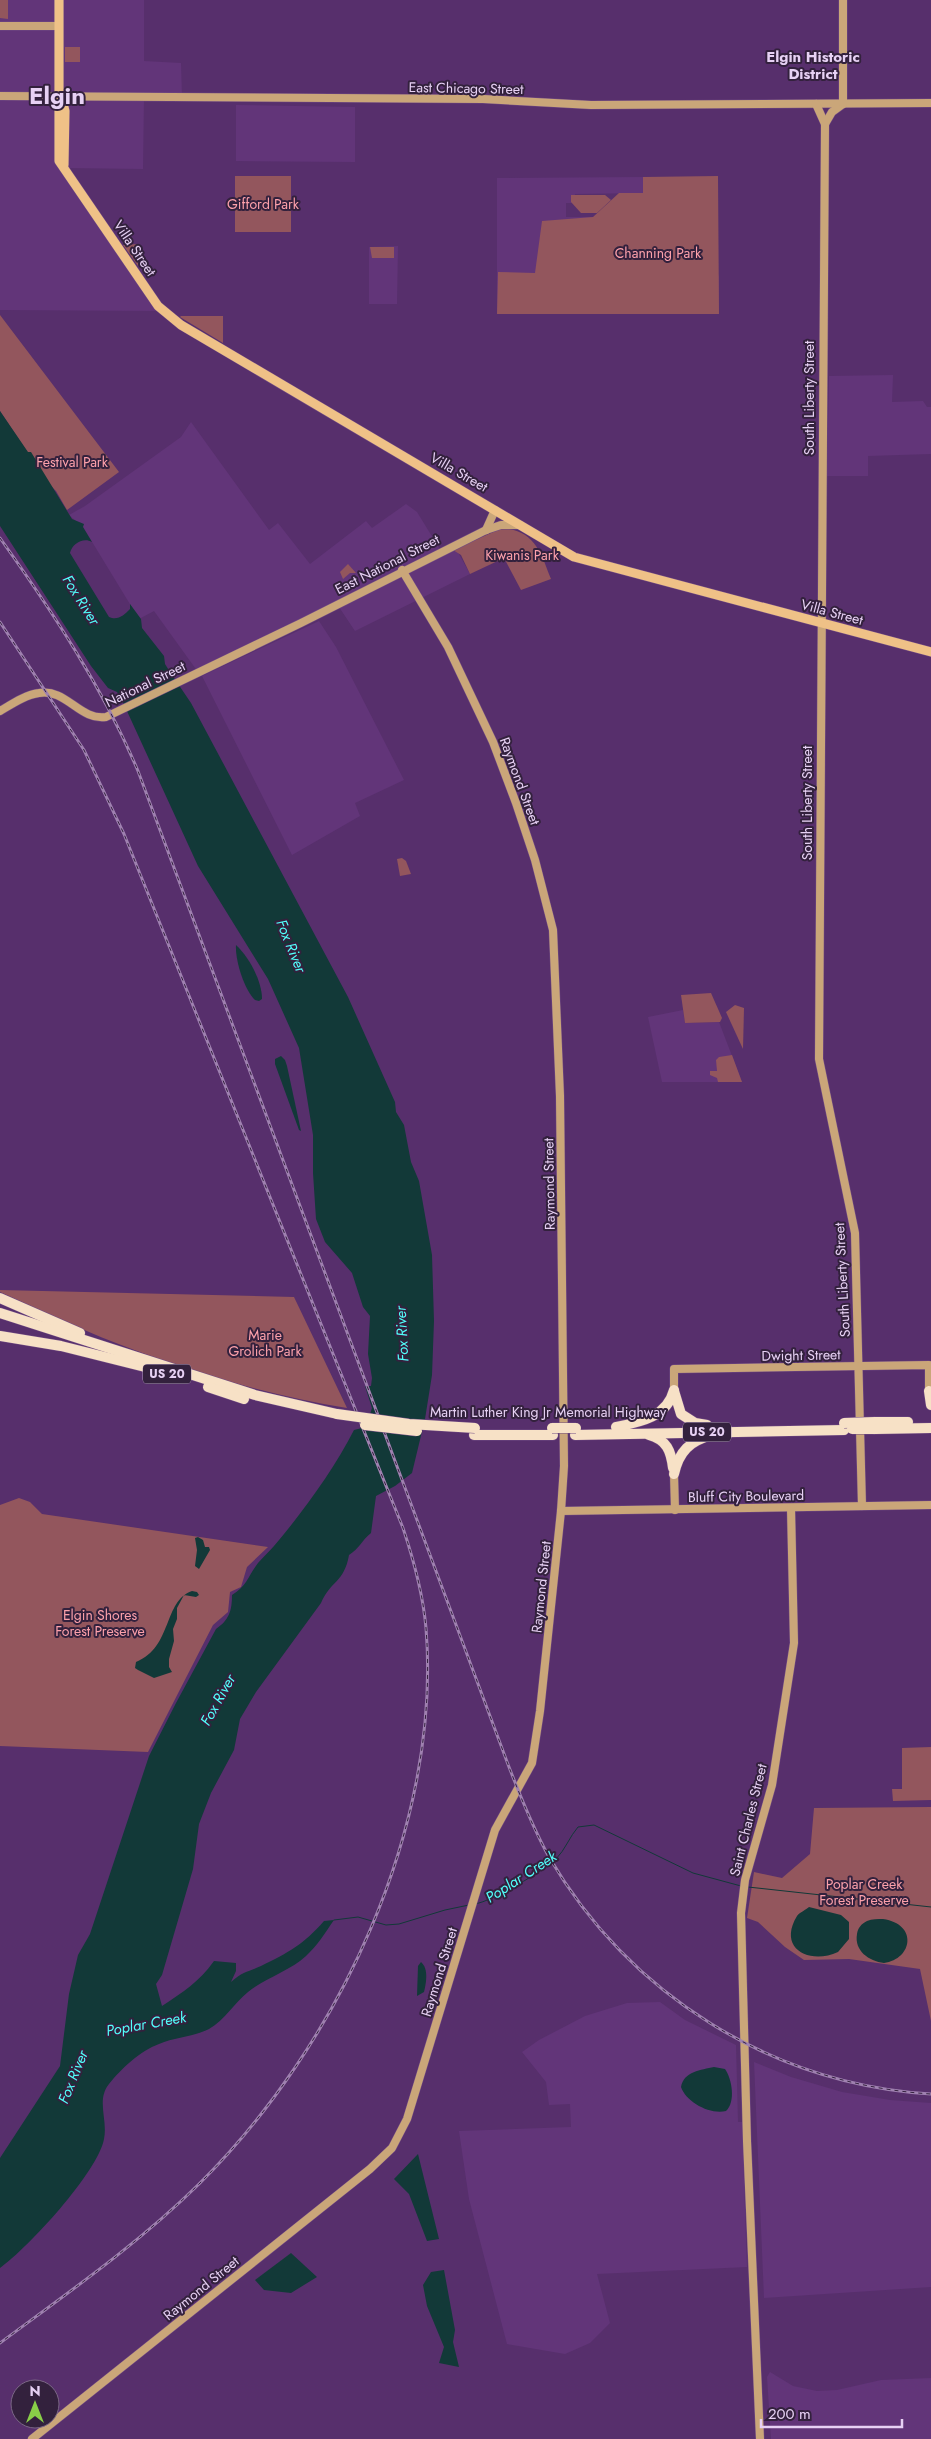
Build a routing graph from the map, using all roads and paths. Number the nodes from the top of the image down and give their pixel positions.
1 (59, 0) edge
2 (843, 0) edge
3 (0, 26) edge
4 (59, 26) junction
5 (0, 96) edge
6 (59, 97) junction
7 (931, 103) edge
8 (816, 104) junction
9 (843, 104) junction
10 (825, 124) junction
11 (495, 510) junction
12 (521, 525) junction
13 (486, 530) junction
14 (402, 570) junction
15 (301, 623) joint
16 (820, 623) junction
17 (931, 652) edge
18 (0, 711) edge
19 (0, 1298) edge
20 (0, 1313) edge
21 (0, 1320) edge
22 (0, 1336) edge
23 (138, 1358) junction
24 (858, 1366) junction
25 (145, 1367) junction
26 (674, 1390) junction
27 (929, 1391) joint
28 (931, 1405) edge
29 (337, 1417) junction
30 (931, 1421) edge
31 (707, 1425) junction
32 (875, 1426) junction
33 (616, 1427) junction
34 (772, 1427) junction
35 (931, 1428) edge
36 (576, 1431) junction
37 (733, 1432) junction
38 (643, 1433) junction
39 (674, 1474) junction
40 (931, 1505) edge
41 (862, 1506) junction
42 (791, 1508) junction
43 (674, 1510) junction
44 (561, 1511) junction
45 (32, 2439) edge
46 (760, 2439) edge

1 - 4 main road, Villa Street
2 - 9 street
3 - 4 street
4 - 6 main road, Villa Street
5 - 6 street, East Chicago Street
6 - 8 street, East Chicago Street
6 - 11 main road, Villa Street
7 - 9 street, East Chicago Street
8 - 9 street, East Chicago Street
8 - 10 street
9 - 10 street
10 - 16 street, South Liberty Street
11 - 12 main road, Villa Street
11 - 13 street
12 - 13 street, East National Street
12 - 16 main road, Villa Street
13 - 14 street, East National Street
14 - 15 street, East National Street
14 - 44 street, Raymond Street
15 - 18 street, National Street
16 - 17 main road, Villa Street
16 - 24 street, South Liberty Street
19 - 23 highway
20 - 23 highway, Martin Luther King Jr Memorial Highway / US 20
21 - 25 highway, Martin Luther King Jr Memorial Highway / US 20
22 - 25 highway
23 - 29 highway, Martin Luther King Jr Memorial Highway / US 20
24 - 26 street, Dwight Street
24 - 27 street, Dwight Street
24 - 41 street, South Liberty Street
25 - 29 highway, Martin Luther King Jr Memorial Highway / US 20
26 - 31 highway
26 - 33 highway
27 - 28 highway
29 - 36 highway, Martin Luther King Jr Memorial Highway / US 20, bridge
30 - 32 highway, Martin Luther King Jr Memorial Highway / US 20
31 - 33 highway, Martin Luther King Jr Memorial Highway / US 20
31 - 34 highway, Martin Luther King Jr Memorial Highway / US 20
32 - 34 highway, Martin Luther King Jr Memorial Highway / US 20, bridge
32 - 35 highway, Martin Luther King Jr Memorial Highway / US 20
33 - 36 highway, Martin Luther King Jr Memorial Highway / US 20
34 - 37 highway, Martin Luther King Jr Memorial Highway / US 20
36 - 38 highway, Martin Luther King Jr Memorial Highway / US 20
37 - 38 highway, Martin Luther King Jr Memorial Highway / US 20
37 - 39 highway
38 - 39 highway
39 - 43 street
40 - 41 street, Bluff City Boulevard
41 - 42 street, Bluff City Boulevard
42 - 43 street, Bluff City Boulevard
42 - 46 street, Saint Charles Street
43 - 44 street, Bluff City Boulevard
44 - 45 street, Raymond Street

